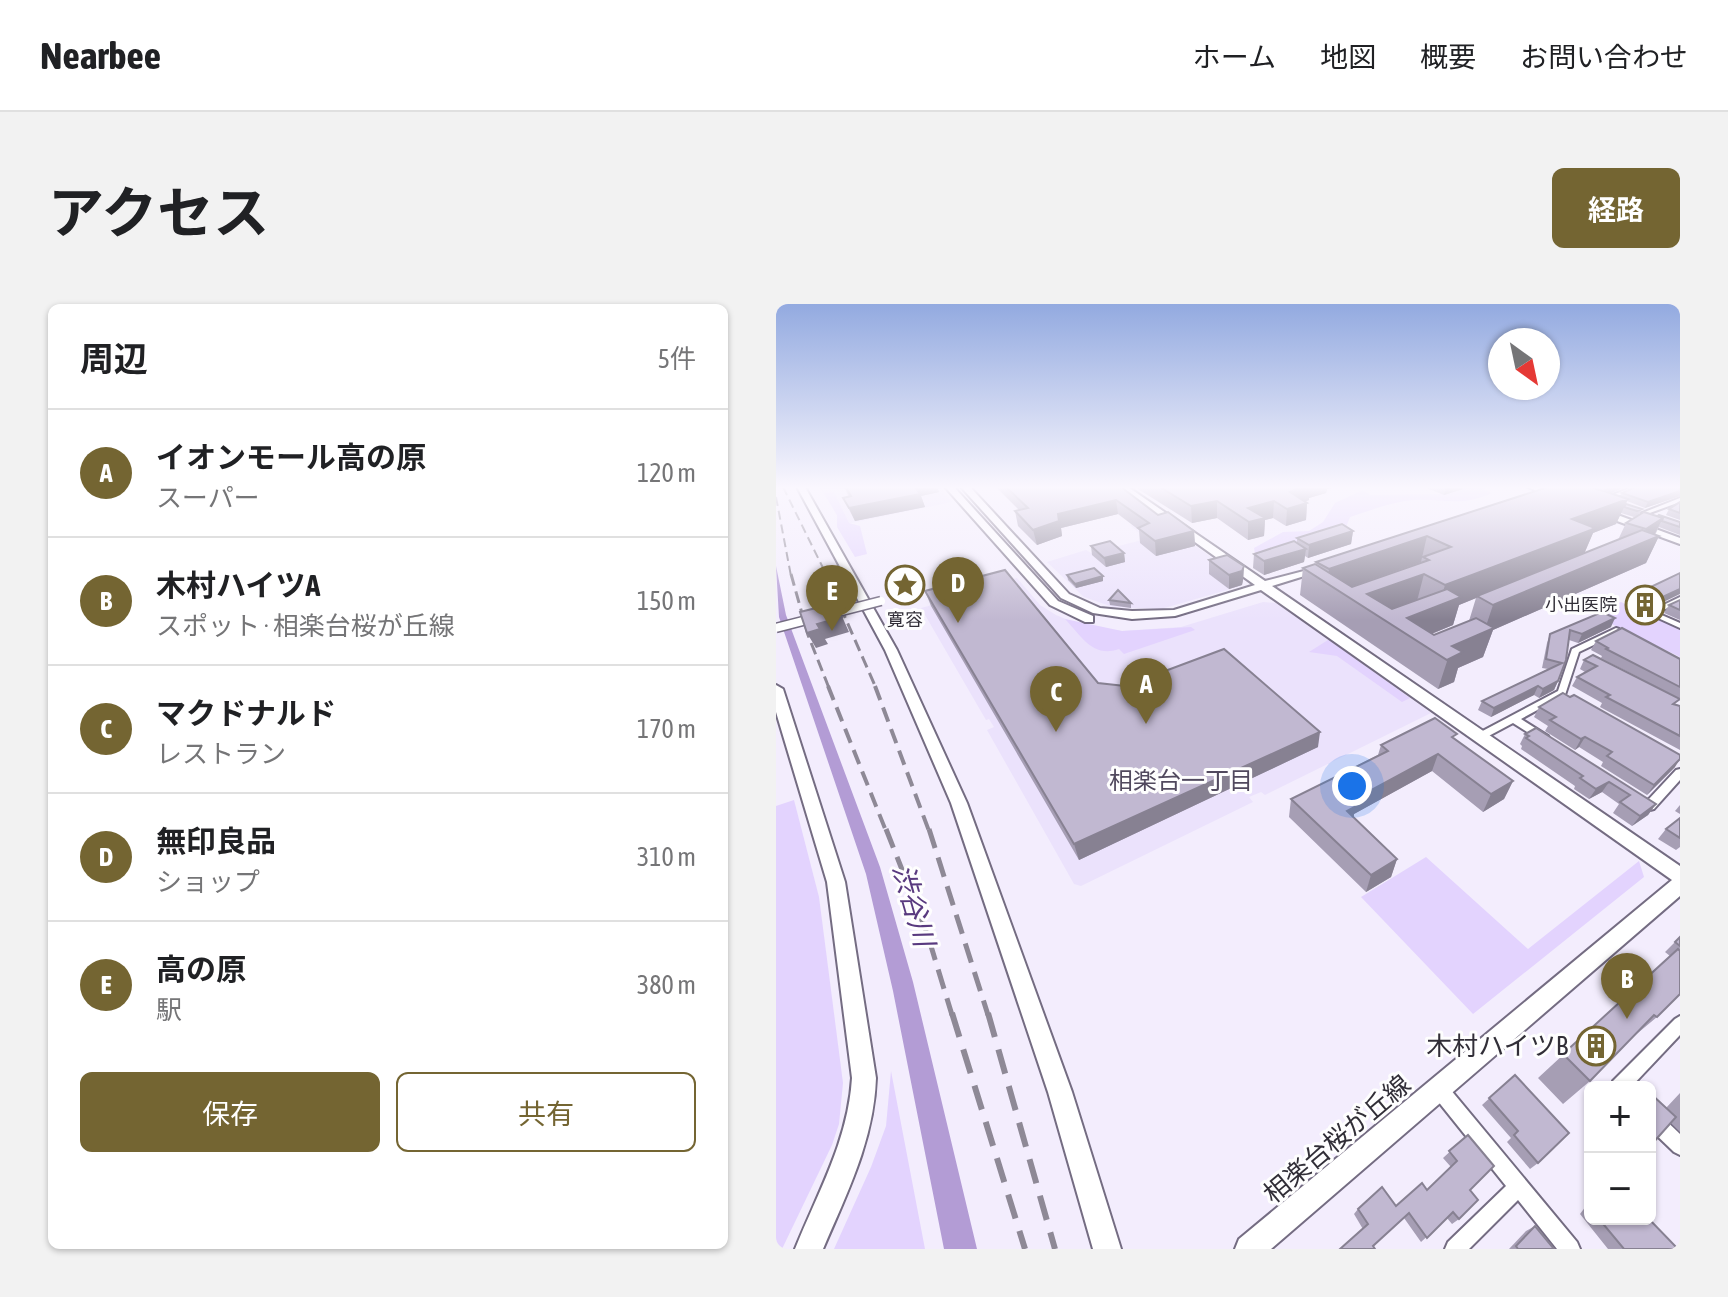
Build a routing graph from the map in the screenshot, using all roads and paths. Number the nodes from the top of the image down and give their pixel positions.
1 (827, 531) edge
2 (989, 531) edge
3 (1005, 531) edge
4 (1185, 531) edge
5 (1657, 531) edge
6 (1678, 538) edge
7 (1337, 565) edge
8 (1267, 588) junction
9 (1680, 599) edge
10 (881, 601) dead end
11 (1680, 626) edge
12 (776, 628) edge
13 (1631, 636) edge
14 (1575, 651) junction
15 (1588, 658) edge
16 (776, 689) edge
17 (1562, 693) junction
18 (1575, 700) edge
19 (1514, 719) junction
20 (1479, 737) junction
21 (1551, 743) edge
22 (1680, 773) edge
23 (1625, 791) edge
24 (1680, 876) edge
25 (1680, 885) edge
26 (1680, 1024) edge
27 (1625, 1081) edge
28 (1439, 1089) junction
29 (1656, 1123) edge
30 (1680, 1146) edge
31 (1518, 1187) junction
32 (809, 1249) edge
33 (1107, 1249) edge
34 (1249, 1249) edge
35 (1455, 1249) edge
36 (1570, 1249) edge

1 - 33 street
2 - 8 street
3 - 8 street
4 - 8 street
5 - 6 street
7 - 8 street
8 - 20 street
9 - 11 street
10 - 12 street, bridge
13 - 14 street
14 - 15 street
14 - 17 street
16 - 32 street
17 - 18 street
17 - 19 street
19 - 20 street
19 - 21 street
20 - 24 street
22 - 23 street
25 - 28 street, 相楽台桜が丘線
26 - 27 street
28 - 31 street
28 - 34 street, 相楽台桜が丘線
29 - 30 street
31 - 35 street
31 - 36 street

